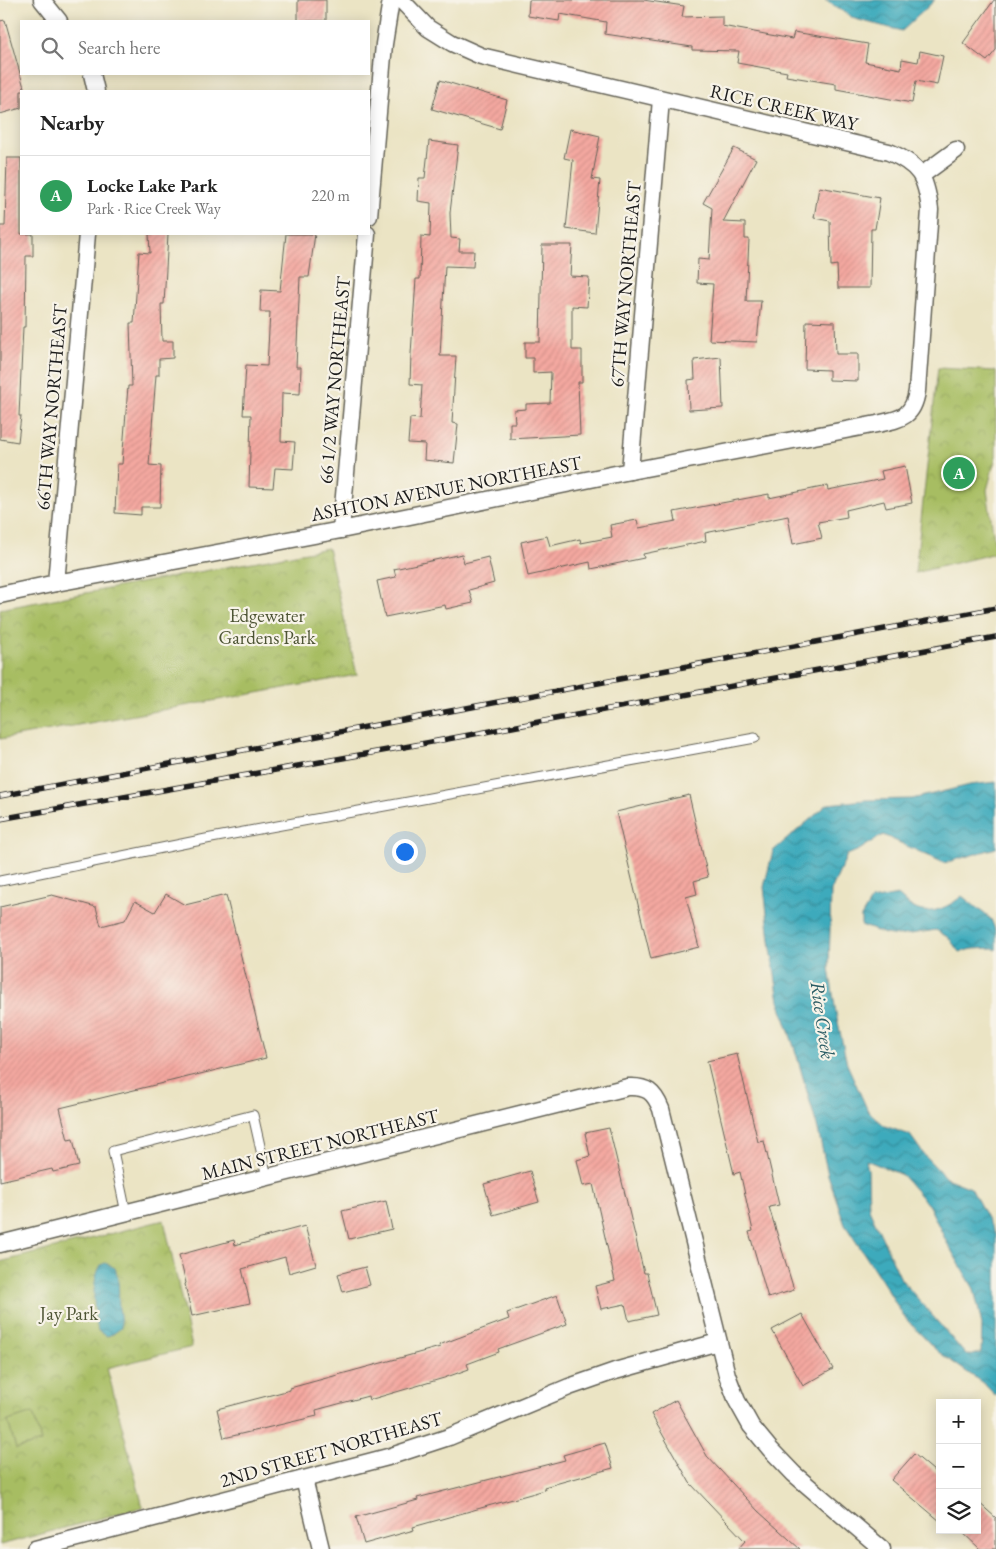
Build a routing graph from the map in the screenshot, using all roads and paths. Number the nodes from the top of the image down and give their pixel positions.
1 (42, 0) edge
2 (391, 0) edge
3 (401, 0) edge
4 (58, 20) edge
5 (92, 75) edge
6 (96, 90) edge
7 (661, 99) junction
8 (956, 150) dead end
9 (922, 175) junction
10 (370, 205) edge
11 (87, 235) edge
12 (367, 235) edge
13 (630, 472) junction
14 (341, 530) junction
15 (56, 583) junction
16 (0, 595) edge
17 (754, 738) dead end
18 (0, 881) edge
19 (268, 1177) junction
20 (126, 1213) junction
21 (0, 1244) edge
22 (718, 1342) junction
23 (304, 1479) junction
24 (66, 1545) edge
25 (35, 1549) edge
26 (321, 1549) edge
27 (882, 1549) edge

1 - 4 street
2 - 10 street
3 - 7 street, RICE CREEK WAY
5 - 6 street
7 - 9 street, RICE CREEK WAY
7 - 13 street, 67TH WAY NORTHEAST
8 - 9 street
9 - 13 street, ASHTON AVENUE NORTHEAST
11 - 15 street, 66TH WAY NORTHEAST
12 - 14 street, 66 1/2 WAY NORTHEAST
13 - 14 street, ASHTON AVENUE NORTHEAST
14 - 15 street, ASHTON AVENUE NORTHEAST
15 - 16 street, ASHTON AVENUE NORTHEAST
17 - 18 lane
19 - 20 street, MAIN STREET NORTHEAST
19 - 20 lane
19 - 22 street, MAIN STREET NORTHEAST
20 - 21 street, MAIN STREET NORTHEAST
22 - 23 street, 2ND STREET NORTHEAST
22 - 27 street
23 - 24 street, 2ND STREET NORTHEAST
23 - 26 street
24 - 25 street, 2ND STREET NORTHEAST

